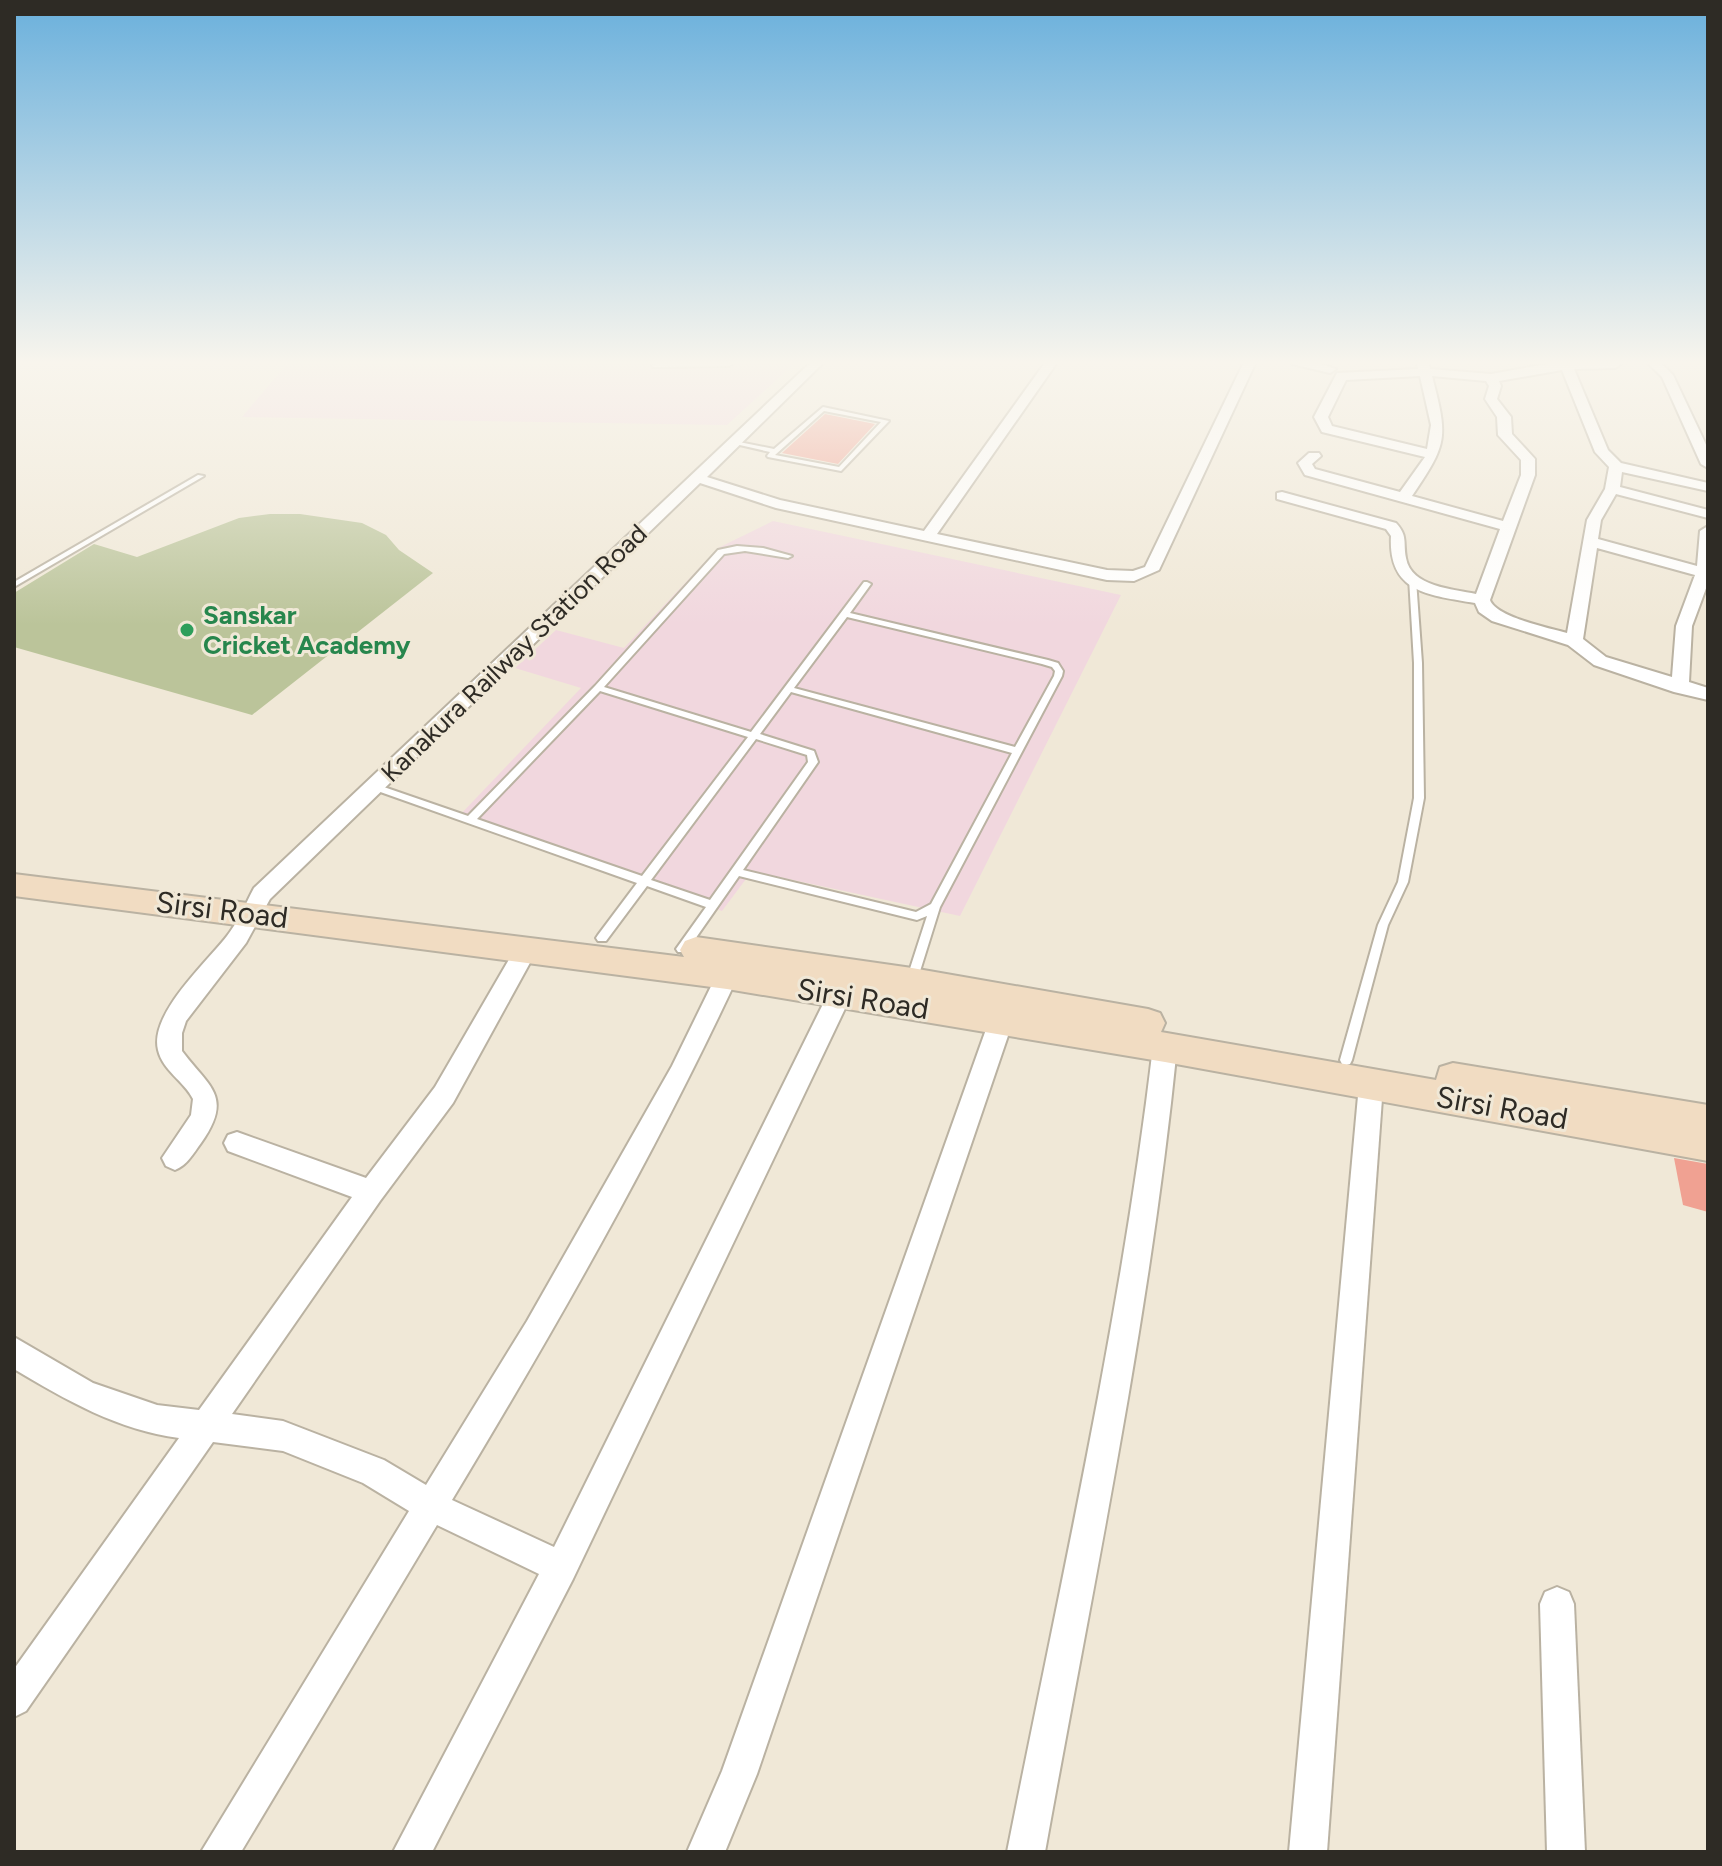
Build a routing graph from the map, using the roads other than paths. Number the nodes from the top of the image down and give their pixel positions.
1 (725, 451) edge
2 (775, 451) edge
3 (858, 451) edge
4 (988, 451) edge
5 (1208, 451) edge
6 (1417, 451) edge
7 (1434, 451) edge
8 (1520, 451) edge
9 (1602, 451) edge
10 (1433, 455) junction
11 (1314, 456) dead end
12 (1616, 466) junction
13 (200, 476) dead end
14 (697, 478) junction
15 (1708, 487) edge
16 (1612, 489) junction
17 (682, 492) junction
18 (1282, 496) dead end
19 (1404, 497) junction
20 (755, 499) junction
21 (1708, 514) edge
22 (1508, 527) junction
23 (1708, 532) edge
24 (928, 536) junction
25 (1591, 542) junction
26 (788, 556) dead end
27 (1706, 573) edge
28 (1412, 580) junction
29 (867, 584) dead end
30 (14, 585) edge
31 (1482, 600) junction
32 (845, 614) junction
33 (1574, 641) junction
34 (598, 688) junction
35 (1680, 688) junction
36 (788, 689) junction
37 (1708, 694) edge
38 (752, 734) junction
39 (1017, 751) junction
40 (375, 787) junction
41 (470, 820) junction
42 (14, 867) edge
43 (736, 872) junction
44 (644, 880) junction
45 (14, 885) edge
46 (257, 904) junction
47 (712, 905) junction
48 (935, 907) junction
49 (602, 938) junction
50 (682, 949) junction
51 (526, 950) junction
52 (727, 976) junction
53 (912, 981) junction
54 (842, 983) junction
55 (1001, 1021) junction
56 (1165, 1047) junction
57 (1346, 1060) junction
58 (1371, 1085) junction
59 (1708, 1121) edge
60 (237, 1143) dead end
61 (1708, 1144) edge
62 (175, 1158) dead end
63 (371, 1192) junction
64 (14, 1352) edge
65 (205, 1425) junction
66 (433, 1507) junction
67 (561, 1567) junction
68 (1557, 1604) dead end
69 (14, 1699) edge
70 (220, 1852) edge
71 (412, 1852) edge
72 (706, 1852) edge
73 (1026, 1852) edge
74 (1308, 1852) edge
75 (1566, 1852) edge

1 - 14 street, Kanakura Railway Station Road
2 - 3 lane
4 - 24 street
5 - 24 street
6 - 10 street
7 - 10 street
8 - 22 street
9 - 12 street
10 - 19 street
11 - 19 street
12 - 15 street
12 - 16 street
13 - 30 lane
14 - 17 street, Kanakura Railway Station Road
14 - 20 street
16 - 21 street
16 - 25 street
17 - 20 street
17 - 40 street, Kanakura Railway Station Road
18 - 28 street
19 - 22 street
20 - 24 street
22 - 31 street
23 - 27 street
25 - 27 street
25 - 33 street
26 - 34 lane
27 - 35 street
28 - 31 street
28 - 57 lane
29 - 32 lane
31 - 33 street
32 - 36 lane
32 - 39 lane
33 - 35 street
34 - 38 lane
34 - 41 lane
35 - 37 street
36 - 38 lane
36 - 39 lane
38 - 43 lane
38 - 44 lane
39 - 48 lane
40 - 41 lane
40 - 46 street, Kanakura Railway Station Road
41 - 44 lane
42 - 46 main road, Sirsi Road
43 - 47 lane
43 - 48 lane
44 - 47 lane
44 - 49 lane
45 - 46 main road, Sirsi Road
46 - 49 main road, Sirsi Road
46 - 51 main road, Sirsi Road
46 - 62 street, Kanakura Railway Station Road
47 - 50 lane
48 - 53 lane
49 - 50 main road, Sirsi Road
50 - 54 main road, Sirsi Road
51 - 52 main road, Sirsi Road
51 - 63 street
52 - 54 main road, Sirsi Road
52 - 66 street
53 - 54 main road, Sirsi Road
53 - 57 main road, Sirsi Road
54 - 55 main road, Sirsi Road
54 - 67 street
55 - 56 main road, Sirsi Road
55 - 72 street
56 - 58 main road, Sirsi Road
56 - 73 street
57 - 59 main road, Sirsi Road
58 - 61 main road, Sirsi Road
58 - 74 street
60 - 63 street
63 - 65 street
64 - 65 street
65 - 66 street
65 - 69 street
66 - 67 street
66 - 70 street
67 - 71 street
68 - 75 street

